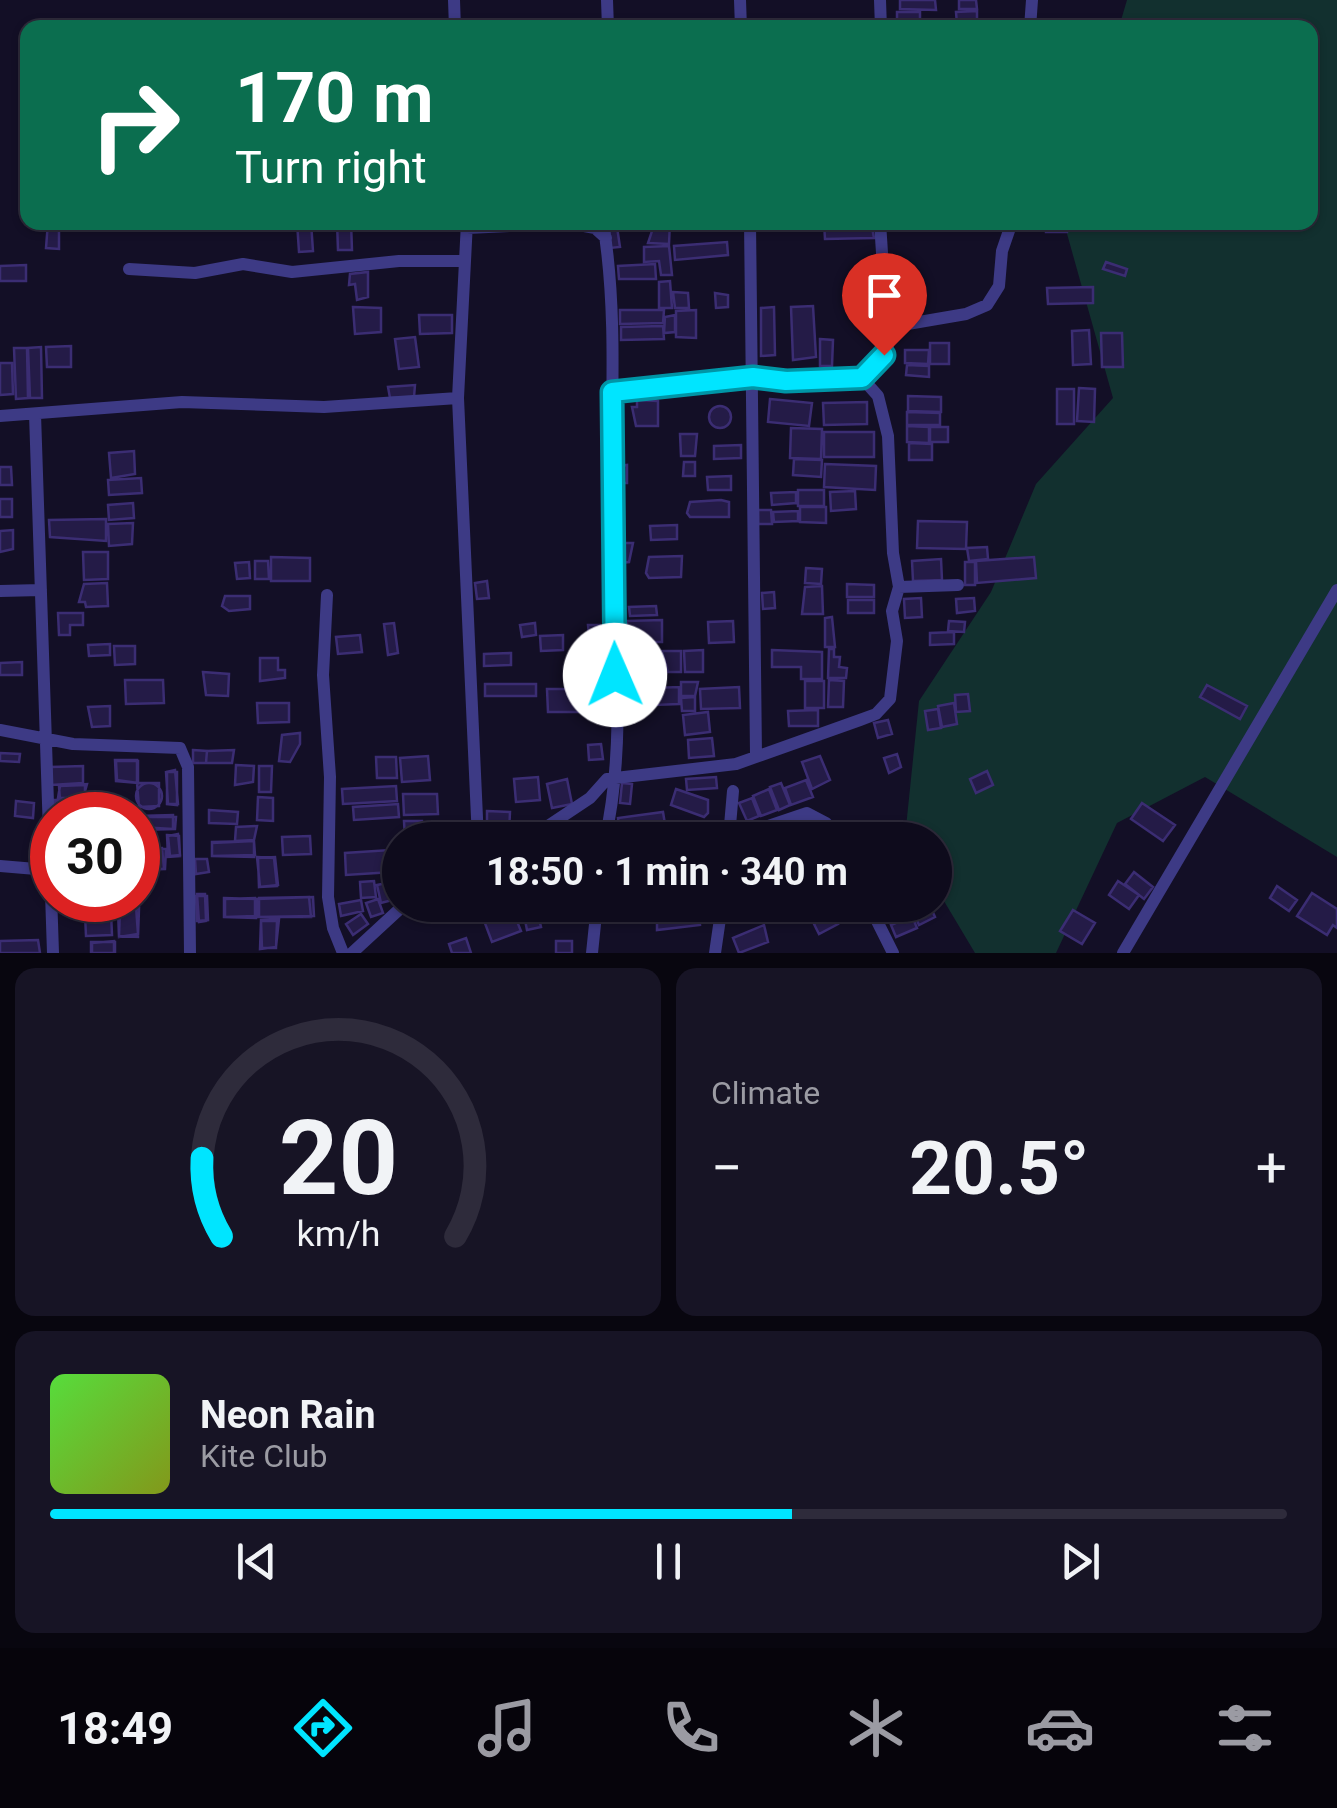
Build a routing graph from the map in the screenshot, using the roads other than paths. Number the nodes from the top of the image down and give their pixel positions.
1 (466, 230) edge
2 (596, 230) edge
3 (604, 230) edge
4 (750, 230) edge
5 (881, 230) edge
6 (1009, 230) edge
7 (606, 238) junction
8 (463, 261) junction
9 (129, 269) dead end
10 (890, 328) junction
11 (753, 377) junction
12 (862, 378) junction
13 (612, 392) junction
14 (458, 398) junction
15 (35, 414) junction
16 (0, 416) edge
17 (958, 586) dead end
18 (899, 587) junction
19 (41, 590) junction
20 (1337, 590) edge
21 (0, 591) edge
22 (327, 594) dead end
23 (0, 730) edge
24 (48, 736) junction
25 (756, 755) junction
26 (614, 776) junction
27 (48, 792) edge
28 (733, 792) dead end
29 (590, 798) junction
30 (614, 800) junction
31 (477, 822) edge
32 (553, 822) edge
33 (609, 822) edge
34 (730, 822) edge
35 (780, 822) edge
36 (824, 822) edge
37 (0, 866) edge
38 (30, 868) edge
39 (51, 922) edge
40 (386, 922) edge
41 (595, 922) edge
42 (720, 922) edge
43 (877, 922) edge
44 (53, 953) edge
45 (190, 953) edge
46 (343, 953) edge
47 (352, 953) edge
48 (592, 953) edge
49 (715, 953) edge
50 (892, 953) edge
51 (1122, 953) edge

1 - 8 street
2 - 7 street
3 - 7 street
4 - 11 street
5 - 10 street
6 - 10 street
7 - 13 street
8 - 9 street
8 - 14 street
10 - 12 street
11 - 12 street
11 - 13 street
11 - 25 street
12 - 18 street
13 - 26 street
14 - 15 street
14 - 31 street
15 - 16 street
15 - 19 street
17 - 18 street
18 - 25 street
19 - 21 street
19 - 24 street
20 - 51 street
22 - 46 street
23 - 24 street
24 - 27 street
24 - 45 street
25 - 26 street
26 - 29 street
26 - 30 street
28 - 34 street
29 - 30 street
29 - 32 street
30 - 33 street
35 - 36 street
37 - 38 street
39 - 44 street
40 - 47 street
41 - 48 street
42 - 49 street
43 - 50 street

